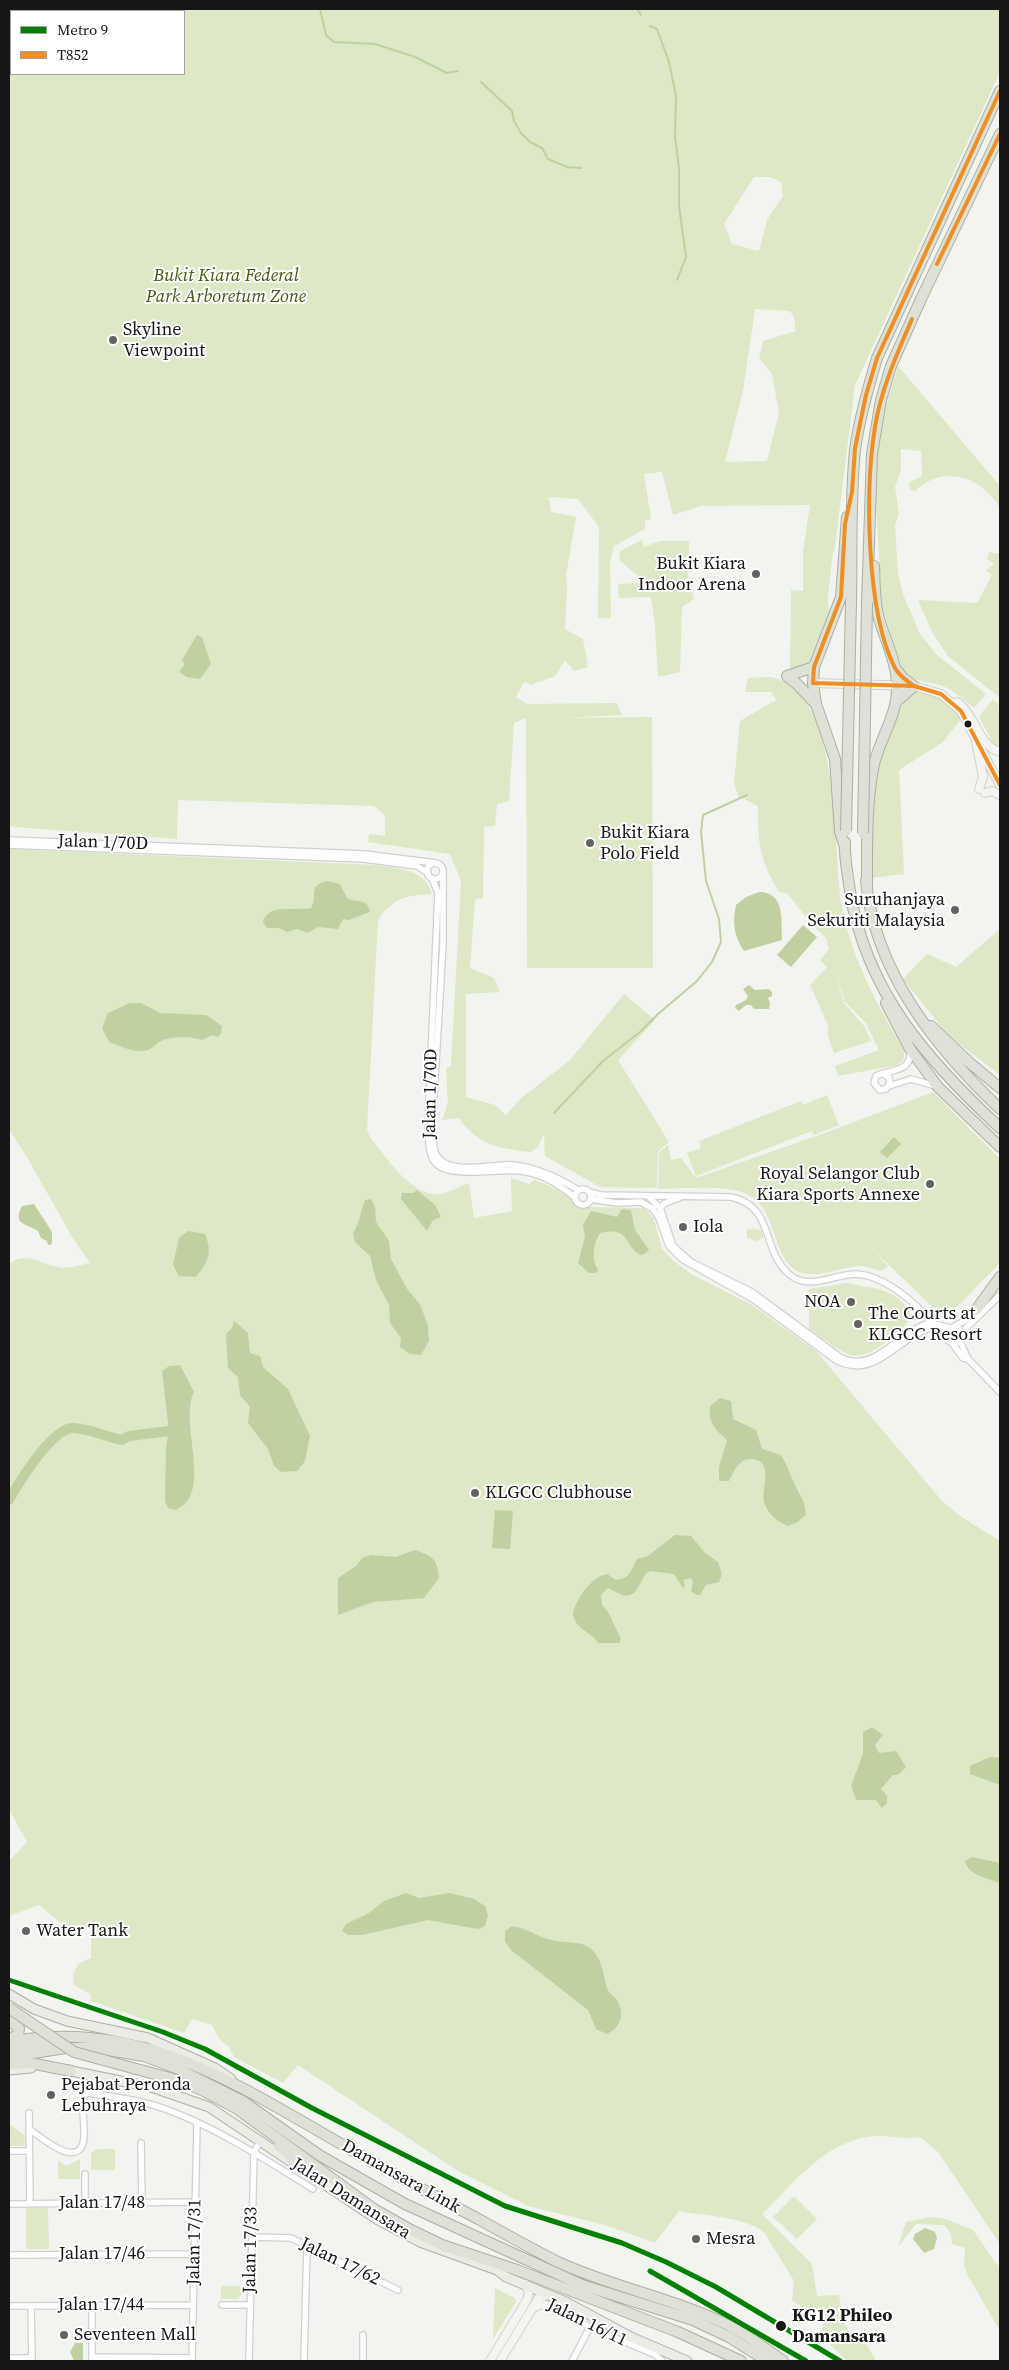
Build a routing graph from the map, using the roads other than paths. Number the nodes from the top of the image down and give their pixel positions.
1 (1000, 91) edge
2 (1000, 134) edge
3 (871, 484) junction
4 (852, 492) junction
5 (814, 667) junction
6 (895, 667) junction
7 (813, 683) junction
8 (898, 686) junction
9 (914, 686) junction
10 (948, 698) junction
11 (897, 701) junction
12 (816, 704) junction
13 (977, 739) junction
14 (1000, 752) edge
15 (1000, 785) edge
16 (984, 790) junction
17 (1000, 795) edge
18 (9, 840) edge
19 (9, 845) edge
20 (845, 847) junction
21 (436, 863) junction
22 (443, 874) junction
23 (430, 876) junction
24 (867, 885) junction
25 (885, 994) junction
26 (918, 1013) junction
27 (910, 1049) junction
28 (883, 1074) junction
29 (889, 1086) junction
30 (938, 1087) junction
31 (1000, 1088) edge
32 (1000, 1109) edge
33 (1000, 1128) edge
34 (1000, 1147) edge
35 (578, 1190) junction
36 (589, 1192) junction
37 (648, 1196) junction
38 (686, 1196) junction
39 (574, 1197) junction
40 (590, 1199) junction
41 (660, 1208) junction
42 (1000, 1277) edge
43 (1000, 1285) edge
44 (1000, 1295) edge
45 (976, 1310) junction
46 (931, 1323) junction
47 (950, 1330) junction
48 (962, 1332) junction
49 (960, 1341) junction
50 (952, 1343) junction
51 (968, 1359) junction
52 (1000, 1392) edge
53 (9, 1994) edge
54 (9, 2008) edge
55 (9, 2020) edge
56 (104, 2039) junction
57 (9, 2040) edge
58 (9, 2049) edge
59 (9, 2057) edge
60 (9, 2064) edge
61 (9, 2070) edge
62 (71, 2071) junction
63 (234, 2083) junction
64 (236, 2108) junction
65 (29, 2113) dead end
66 (197, 2123) junction
67 (29, 2129) junction
68 (261, 2140) junction
69 (141, 2143) dead end
70 (9, 2151) edge
71 (29, 2151) junction
72 (254, 2152) junction
73 (294, 2164) junction
74 (85, 2174) dead end
75 (313, 2189) dead end
76 (195, 2202) junction
77 (85, 2203) junction
78 (142, 2203) junction
79 (9, 2204) edge
80 (30, 2204) junction
81 (252, 2238) junction
82 (307, 2245) junction
83 (194, 2254) junction
84 (9, 2255) edge
85 (497, 2270) junction
86 (525, 2284) junction
87 (398, 2290) dead end
88 (575, 2294) junction
89 (549, 2295) junction
90 (538, 2298) junction
91 (527, 2300) junction
92 (92, 2305) junction
93 (193, 2305) junction
94 (222, 2305) dead end
95 (250, 2305) junction
96 (9, 2306) edge
97 (32, 2306) junction
98 (548, 2306) junction
99 (531, 2310) junction
100 (590, 2326) junction
101 (363, 2335) dead end
102 (9, 2358) edge
103 (92, 2359) edge
104 (192, 2359) edge
105 (32, 2360) edge
106 (249, 2361) edge
107 (304, 2361) edge
108 (362, 2361) edge
109 (490, 2361) edge
110 (500, 2361) edge
111 (572, 2361) edge
112 (662, 2361) edge
113 (686, 2361) edge
114 (741, 2361) edge
115 (766, 2361) edge
116 (783, 2361) edge

1 - 4 highway
2 - 3 highway
3 - 6 highway
3 - 24 highway, bridge
4 - 5 highway
4 - 20 highway, bridge
5 - 7 highway
5 - 12 highway
6 - 8 highway
6 - 9 highway
7 - 8 street
7 - 12 highway
8 - 9 street
8 - 11 highway
9 - 10 street
9 - 11 highway
10 - 13 street
10 - 14 street
11 - 24 highway
12 - 20 highway
13 - 15 street
13 - 16 street
15 - 16 street
16 - 17 street
18 - 21 street, Jalan 1/70D
19 - 23 street, Jalan 1/70D
20 - 25 highway
21 - 22 street
21 - 23 street
22 - 23 street
22 - 35 street, Jalan 1/70D
23 - 39 street, Jalan 1/70D
24 - 26 highway
25 - 27 highway
25 - 33 highway
26 - 31 highway
26 - 32 highway
27 - 28 street
27 - 30 highway
28 - 29 street
28 - 29 street
29 - 30 street
30 - 34 highway
35 - 36 street
35 - 39 street
36 - 37 street
36 - 40 street
37 - 38 street
37 - 41 street
38 - 41 street
38 - 46 street
39 - 40 street
40 - 47 street
41 - 46 street
42 - 45 highway
43 - 45 street
44 - 48 street
45 - 47 street
46 - 47 street
47 - 48 street
47 - 50 street
48 - 49 street
49 - 50 street
49 - 51 street
50 - 51 street
51 - 52 street
53 - 63 main road
54 - 64 highway, bridge
55 - 57 highway
56 - 57 highway, Damansara Link
56 - 58 highway
56 - 63 highway, Damansara Link
59 - 115 highway, Damansara Link
60 - 62 highway
61 - 62 main road, Jalan Damansara
62 - 68 main road, Jalan Damansara
63 - 116 highway, Damansara Link
64 - 73 highway
64 - 88 highway
65 - 67 street
66 - 67 street
66 - 72 street
66 - 76 street, Jalan 17/31
67 - 71 street
68 - 72 street, Jalan 17/33
68 - 73 main road, Jalan Damansara
69 - 78 street
70 - 71 street
71 - 80 street
72 - 75 street
72 - 81 street, Jalan 17/33
73 - 85 main road, Jalan Damansara
74 - 77 street
76 - 78 street, Jalan 17/48
76 - 83 street, Jalan 17/31
77 - 78 street, Jalan 17/48
77 - 80 street, Jalan 17/48
79 - 80 street, Jalan 17/48
81 - 82 street, Jalan 17/62
81 - 95 street, Jalan 17/33
82 - 87 street, Jalan 17/62
82 - 107 street
83 - 84 street, Jalan 17/46
83 - 93 street, Jalan 17/31
85 - 86 main road, Jalan Damansara
85 - 88 highway
86 - 89 main road, Jalan Damansara
86 - 91 street
88 - 114 highway
89 - 90 street
89 - 113 main road, Jalan Damansara
90 - 91 street
90 - 98 street, Jalan 16/11
90 - 99 street
91 - 109 street
92 - 93 street, Jalan 17/44
92 - 97 street, Jalan 17/44
92 - 103 street
93 - 104 street, Jalan 17/31
94 - 95 street
95 - 106 street, Jalan 17/33
96 - 97 street, Jalan 17/44
97 - 105 street
98 - 99 street
98 - 100 street, Jalan 16/11
99 - 110 street
100 - 111 street
100 - 112 street, Jalan 16/11
101 - 108 street
102 - 105 street
103 - 104 street

